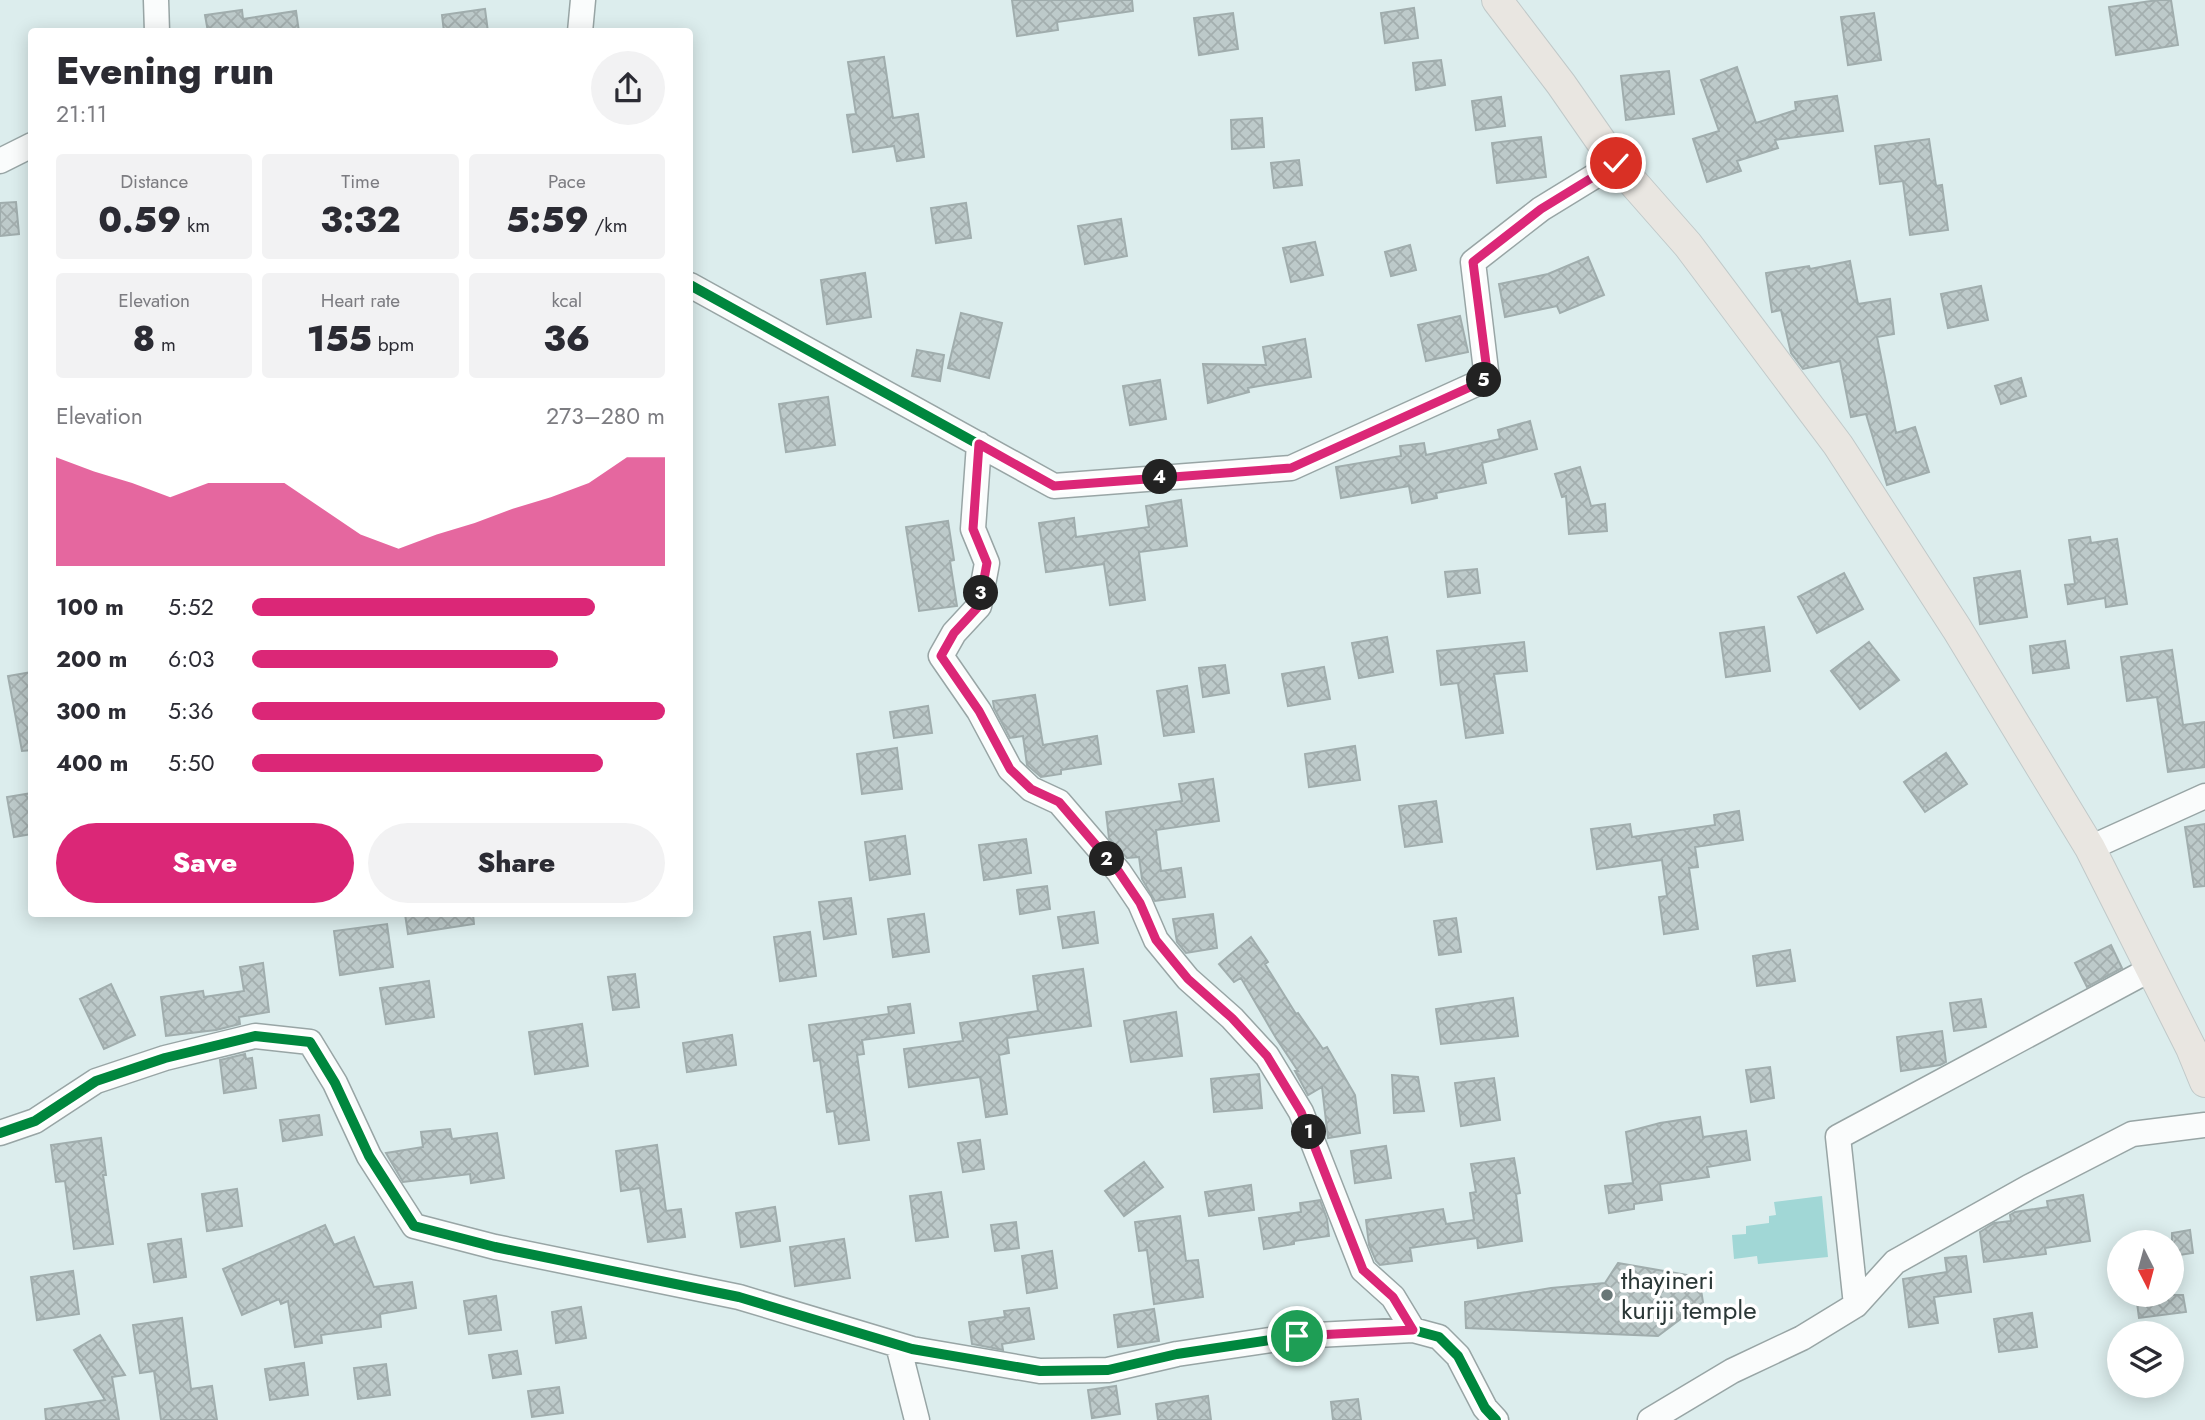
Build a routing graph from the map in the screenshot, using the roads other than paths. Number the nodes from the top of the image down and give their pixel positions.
1 (156, 0) edge
2 (583, 0) edge
3 (1497, 0) edge
4 (157, 28) edge
5 (580, 28) edge
6 (28, 147) edge
7 (0, 161) edge
8 (1616, 163) junction
9 (693, 287) edge
10 (979, 444) junction
11 (2205, 796) edge
12 (2090, 848) junction
13 (2151, 968) junction
14 (2205, 1082) edge
15 (2205, 1125) edge
16 (0, 1133) edge
17 (1856, 1305) junction
18 (1413, 1330) junction
19 (898, 1345) junction
20 (917, 1420) edge
21 (1496, 1420) edge
22 (1650, 1420) edge

1 - 4 street
2 - 5 street
3 - 8 main road
6 - 7 street
8 - 10 street
8 - 12 main road
9 - 10 street
10 - 18 street
11 - 12 street
12 - 13 main road
13 - 14 main road
13 - 17 street
15 - 17 street
16 - 19 street
17 - 22 street
18 - 19 street
18 - 21 street
19 - 20 street

